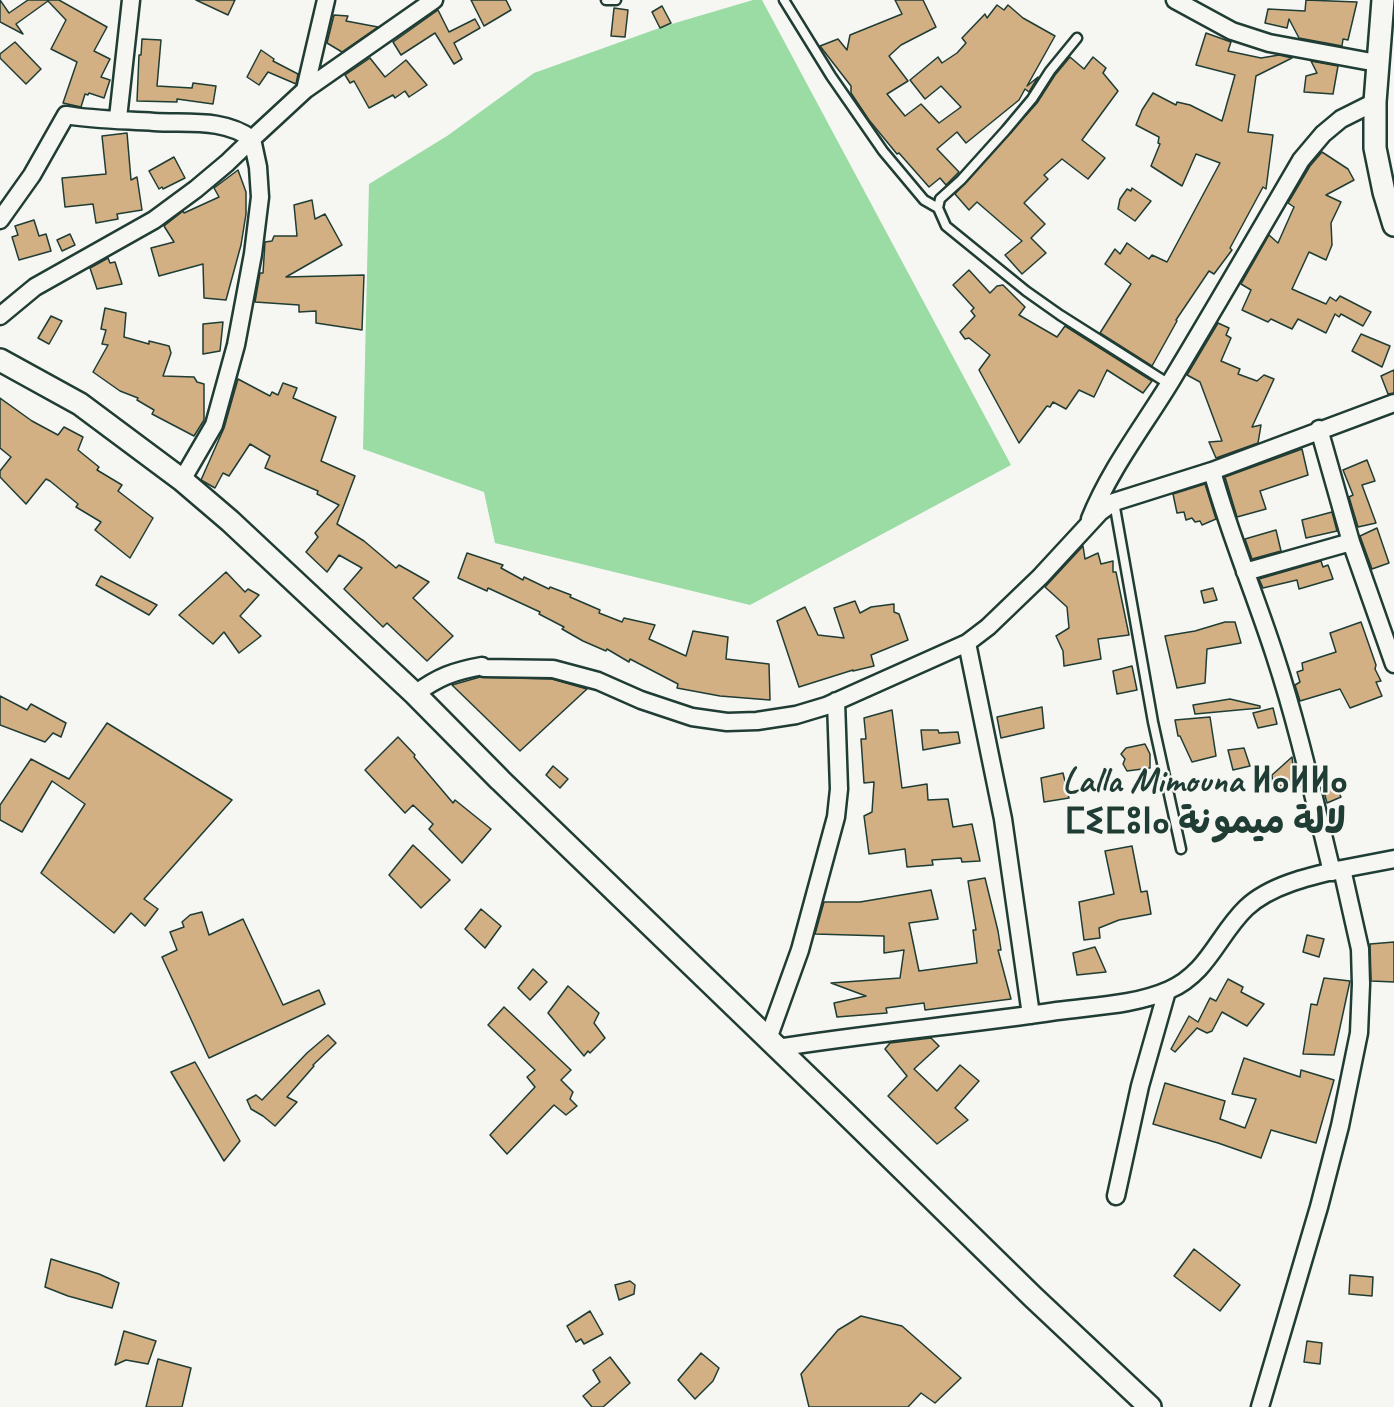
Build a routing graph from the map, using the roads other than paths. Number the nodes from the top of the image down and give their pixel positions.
1 (131, 0) edge
2 (326, 0) edge
3 (434, 0) edge
4 (606, 0) edge
5 (616, 0) edge
6 (784, 0) edge
7 (1175, 0) edge
8 (1383, 0) edge
9 (1199, 7) edge
10 (1077, 38) dead end
11 (1377, 63) junction
12 (305, 90) junction
13 (1375, 102) junction
14 (118, 118) junction
15 (252, 139) junction
16 (938, 208) junction
17 (0, 220) edge
18 (1394, 225) edge
19 (0, 316) edge
20 (0, 360) edge
21 (1169, 384) junction
22 (1394, 403) edge
23 (1319, 429) junction
24 (1212, 471) junction
25 (182, 480) junction
26 (1114, 502) junction
27 (1087, 526) junction
28 (1351, 542) junction
29 (1245, 572) junction
30 (967, 643) junction
31 (1394, 664) edge
32 (415, 694) junction
33 (836, 701) junction
34 (1180, 849) dead end
35 (1394, 859) edge
36 (1337, 870) junction
37 (1167, 991) junction
38 (1031, 1015) junction
39 (773, 1043) junction
40 (1116, 1196) dead end
41 (1149, 1407) edge
42 (1260, 1407) edge

1 - 14 street
2 - 12 street
3 - 12 street
4 - 5 lane
6 - 16 lane
7 - 9 street
8 - 11 street
9 - 11 street
10 - 16 lane
11 - 13 street
12 - 15 street
13 - 18 street
13 - 21 street
14 - 15 street
14 - 17 street
15 - 19 street
15 - 25 street
16 - 21 lane
20 - 25 street
21 - 27 street
22 - 23 street
23 - 24 street
23 - 28 street
24 - 26 street
24 - 29 street
25 - 32 street
26 - 27 street
26 - 34 lane
27 - 30 street
28 - 29 street
28 - 31 street
29 - 36 street
30 - 33 street
30 - 38 street
32 - 33 street
32 - 39 street
33 - 39 street
35 - 36 street
36 - 37 street
36 - 42 street
37 - 38 street
37 - 40 street
38 - 39 street
39 - 41 street

